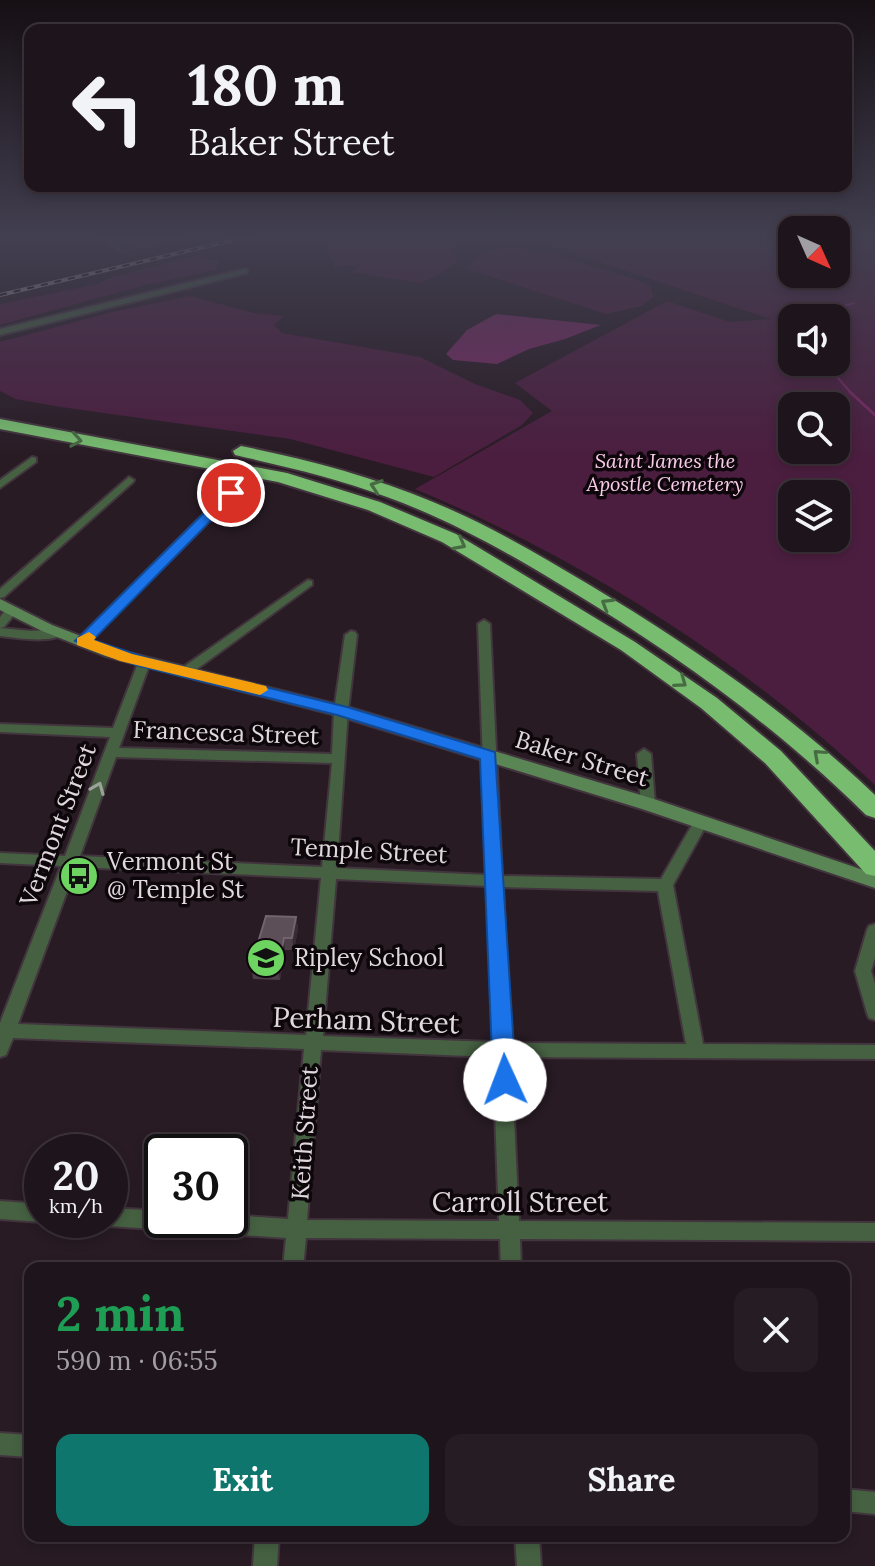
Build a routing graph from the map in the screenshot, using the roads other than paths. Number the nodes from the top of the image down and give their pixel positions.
1 (92, 309) edge
2 (0, 332) edge
3 (0, 408) edge
4 (0, 424) edge
5 (177, 448) junction
6 (32, 460) dead end
7 (129, 480) dead end
8 (0, 485) edge
9 (231, 493) dead end
10 (308, 583) dead end
11 (0, 595) edge
12 (6, 607) edge
13 (0, 624) edge
14 (484, 624) dead end
15 (0, 632) edge
16 (60, 633) junction
17 (351, 635) dead end
18 (83, 641) junction
19 (144, 663) junction
20 (186, 671) junction
21 (341, 711) junction
22 (0, 728) edge
23 (119, 733) junction
24 (112, 752) junction
25 (644, 754) dead end
26 (489, 756) junction
27 (339, 759) junction
28 (648, 804) junction
29 (875, 809) edge
30 (701, 822) junction
31 (0, 858) edge
32 (69, 861) junction
33 (875, 867) edge
34 (329, 874) junction
35 (496, 881) junction
36 (875, 881) edge
37 (665, 885) junction
38 (875, 930) edge
39 (875, 1013) edge
40 (4, 1030) edge
41 (311, 1044) junction
42 (0, 1050) edge
43 (504, 1050) junction
44 (696, 1050) junction
45 (875, 1052) edge
46 (0, 1210) edge
47 (24, 1212) edge
48 (248, 1226) edge
49 (297, 1229) junction
50 (510, 1230) junction
51 (875, 1232) edge
52 (294, 1262) edge
53 (511, 1262) edge
54 (0, 1444) edge
55 (24, 1446) edge
56 (850, 1501) edge
57 (875, 1503) edge
58 (267, 1542) edge
59 (527, 1542) edge
60 (265, 1566) edge
61 (529, 1566) edge

1 - 2 street
3 - 5 highway
4 -> 5 highway
29 -> 5 highway
5 -> 33 highway
6 - 8 street
7 - 11 street
9 - 18 street
10 - 20 street
12 - 13 street
12 - 16 street, Baker Street
14 - 26 street
15 - 16 street
16 - 18 street, Baker Street
17 - 21 street, Keith Street
18 - 19 street, Baker Street
19 - 20 street, Baker Street
19 - 23 street, Vermont Street
20 - 21 street, Baker Street
21 - 26 street, Baker Street
21 - 27 street, Keith Street
22 - 23 street
23 - 24 street, Vermont Street
24 - 27 street, Francesca Street
32 -> 24 street, Vermont Street
25 - 28 street
26 - 28 street, Baker Street
26 - 35 street
27 - 34 street, Keith Street
28 - 30 street, Baker Street
30 - 36 street, Baker Street
30 - 37 street
31 - 32 street, Temple Street
32 - 34 street, Temple Street
32 - 40 street, Vermont Street
34 - 35 street, Temple Street
34 - 41 street, Keith Street
35 - 37 street, Temple Street
35 - 43 street
37 - 44 street
38 - 39 street
40 - 41 street, Perham Street
40 - 42 street, Vermont Street
41 - 43 street, Perham Street
41 - 49 street, Keith Street
43 - 44 street, Perham Street
43 - 50 street
44 - 45 street, Perham Street
46 - 47 street
48 - 49 street, Carroll Street
49 - 50 street, Carroll Street
49 - 52 street, Keith Street
50 - 51 street, Carroll Street
50 - 53 street
54 - 55 street
56 - 57 street
58 - 60 street
59 - 61 street

